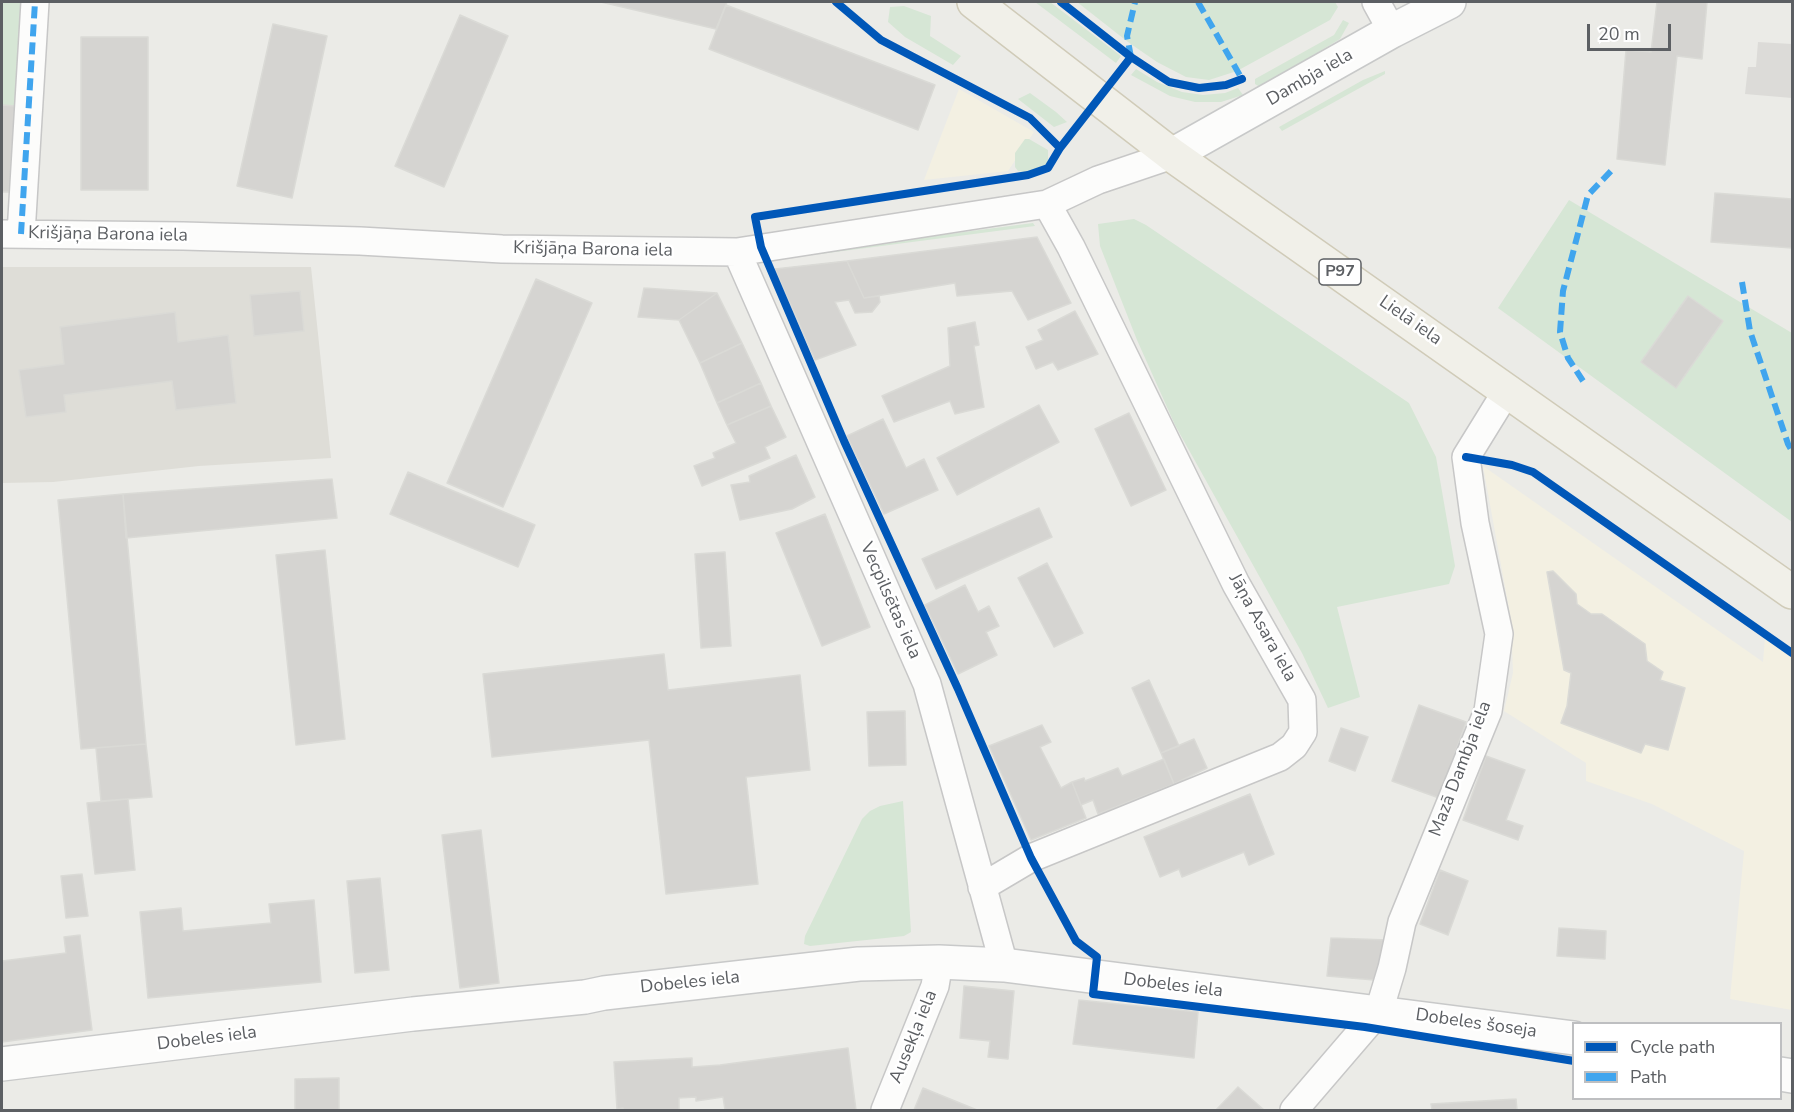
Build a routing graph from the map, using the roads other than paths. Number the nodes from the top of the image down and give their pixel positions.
1 (35, 2) edge
2 (1376, 2) edge
3 (1449, 2) edge
4 (987, 6) edge
5 (1392, 31) junction
6 (1173, 155) junction
7 (1047, 204) junction
8 (11, 234) edge
9 (737, 252) junction
10 (1508, 390) junction
11 (1792, 592) edge
12 (982, 888) junction
13 (939, 962) junction
14 (1004, 965) junction
15 (1379, 1011) junction
16 (1572, 1038) edge
17 (2, 1064) edge
18 (885, 1110) edge
19 (1294, 1110) edge

1 - 8 street
2 - 5 street
3 - 5 street, Dambja iela
4 - 6 main road, Lielā iela / P97
5 - 6 street, Dambja iela
6 - 7 street, Krišjāņa Barona iela
6 - 10 main road, Lielā iela / P97
7 - 9 street, Krišjāņa Barona iela
7 - 12 street, Jāņa Asara iela
8 - 9 street, Krišjāņa Barona iela
9 - 12 street, Vecpilsētas iela
10 - 11 main road, Lielā iela / P97
10 - 15 street, Mazā Dambja iela
12 - 14 street, Vecpilsētas iela
13 - 14 street, Dobeles iela
13 - 17 street, Dobeles iela
13 - 18 street, Ausekļa iela
14 - 15 street, Dobeles iela
15 - 16 street, Dobeles šoseja
15 - 19 street

